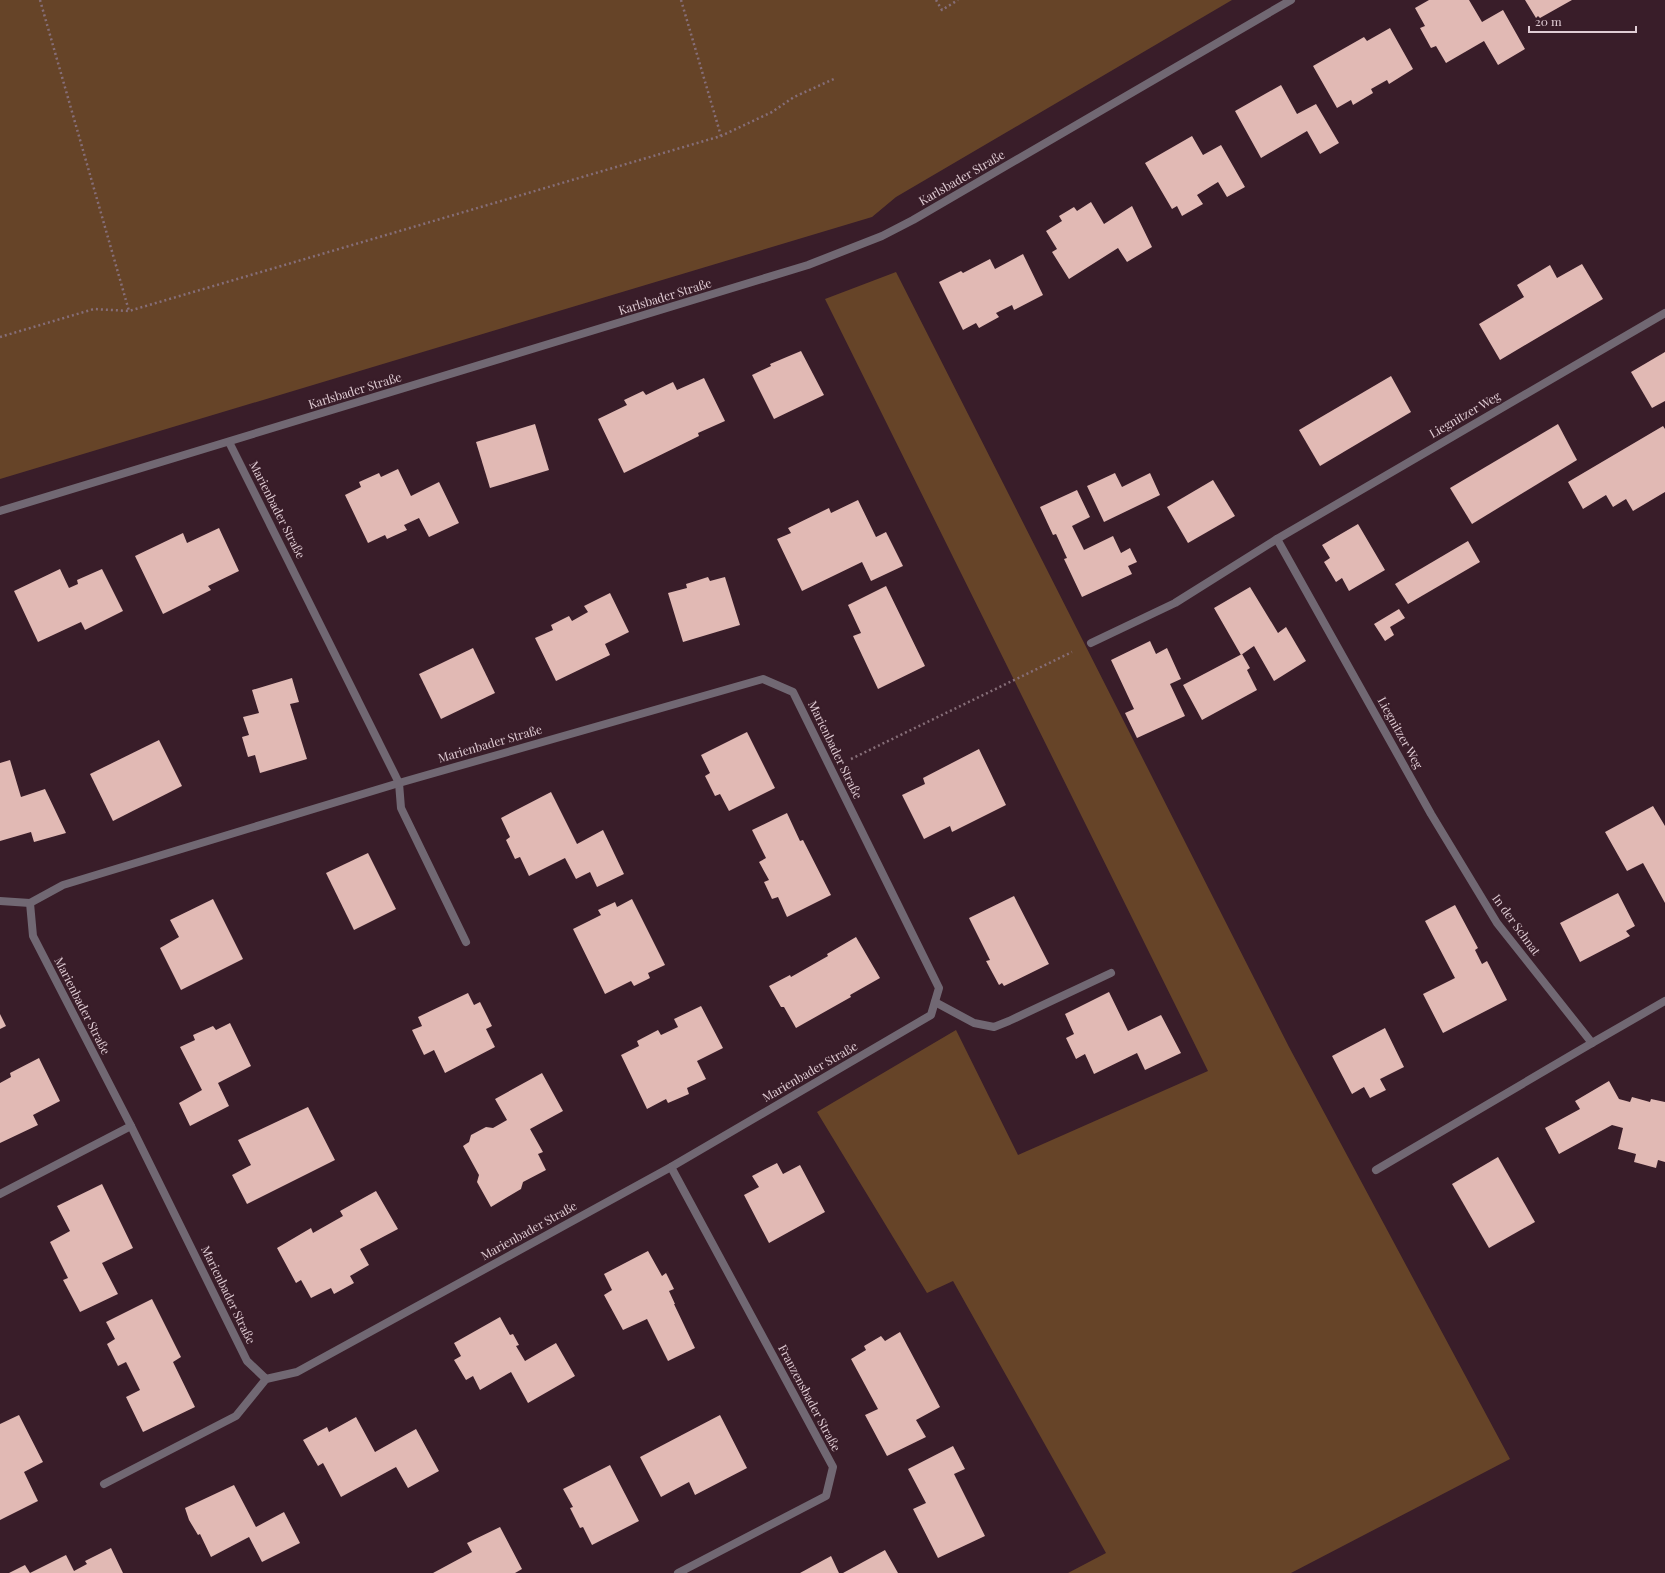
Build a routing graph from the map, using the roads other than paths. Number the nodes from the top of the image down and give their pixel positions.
1 (1291, 0) edge
2 (1665, 313) edge
3 (229, 442) junction
4 (0, 511) edge
5 (1277, 539) junction
6 (1091, 643) road end
7 (398, 783) junction
8 (1431, 814) joint
9 (0, 901) edge
10 (30, 903) junction
11 (466, 942) dead end
12 (1111, 973) dead end
13 (1665, 1001) edge
14 (935, 1002) junction
15 (1592, 1043) junction
16 (131, 1126) junction
17 (671, 1167) junction
18 (1376, 1170) dead end
19 (0, 1194) edge
20 (266, 1379) junction
21 (104, 1484) dead end
22 (678, 1573) edge

1 - 3 street, Karlsbader Straße
2 - 5 street, Liegnitzer Weg
3 - 4 street, Karlsbader Straße
3 - 7 street, Marienbader Straße
5 - 6 street, Liegnitzer Weg
5 - 8 street, Liegnitzer Weg
7 - 10 street, Marienbader Straße
7 - 11 street
7 - 14 street, Marienbader Straße
8 - 15 street, In der Schnat
9 - 10 street
10 - 16 street, Marienbader Straße
12 - 14 street
13 - 15 street
14 - 17 street, Marienbader Straße
15 - 18 street
16 - 19 street
16 - 20 street, Marienbader Straße
17 - 20 street, Marienbader Straße
17 - 22 street, Franzensbader Straße
20 - 21 street

